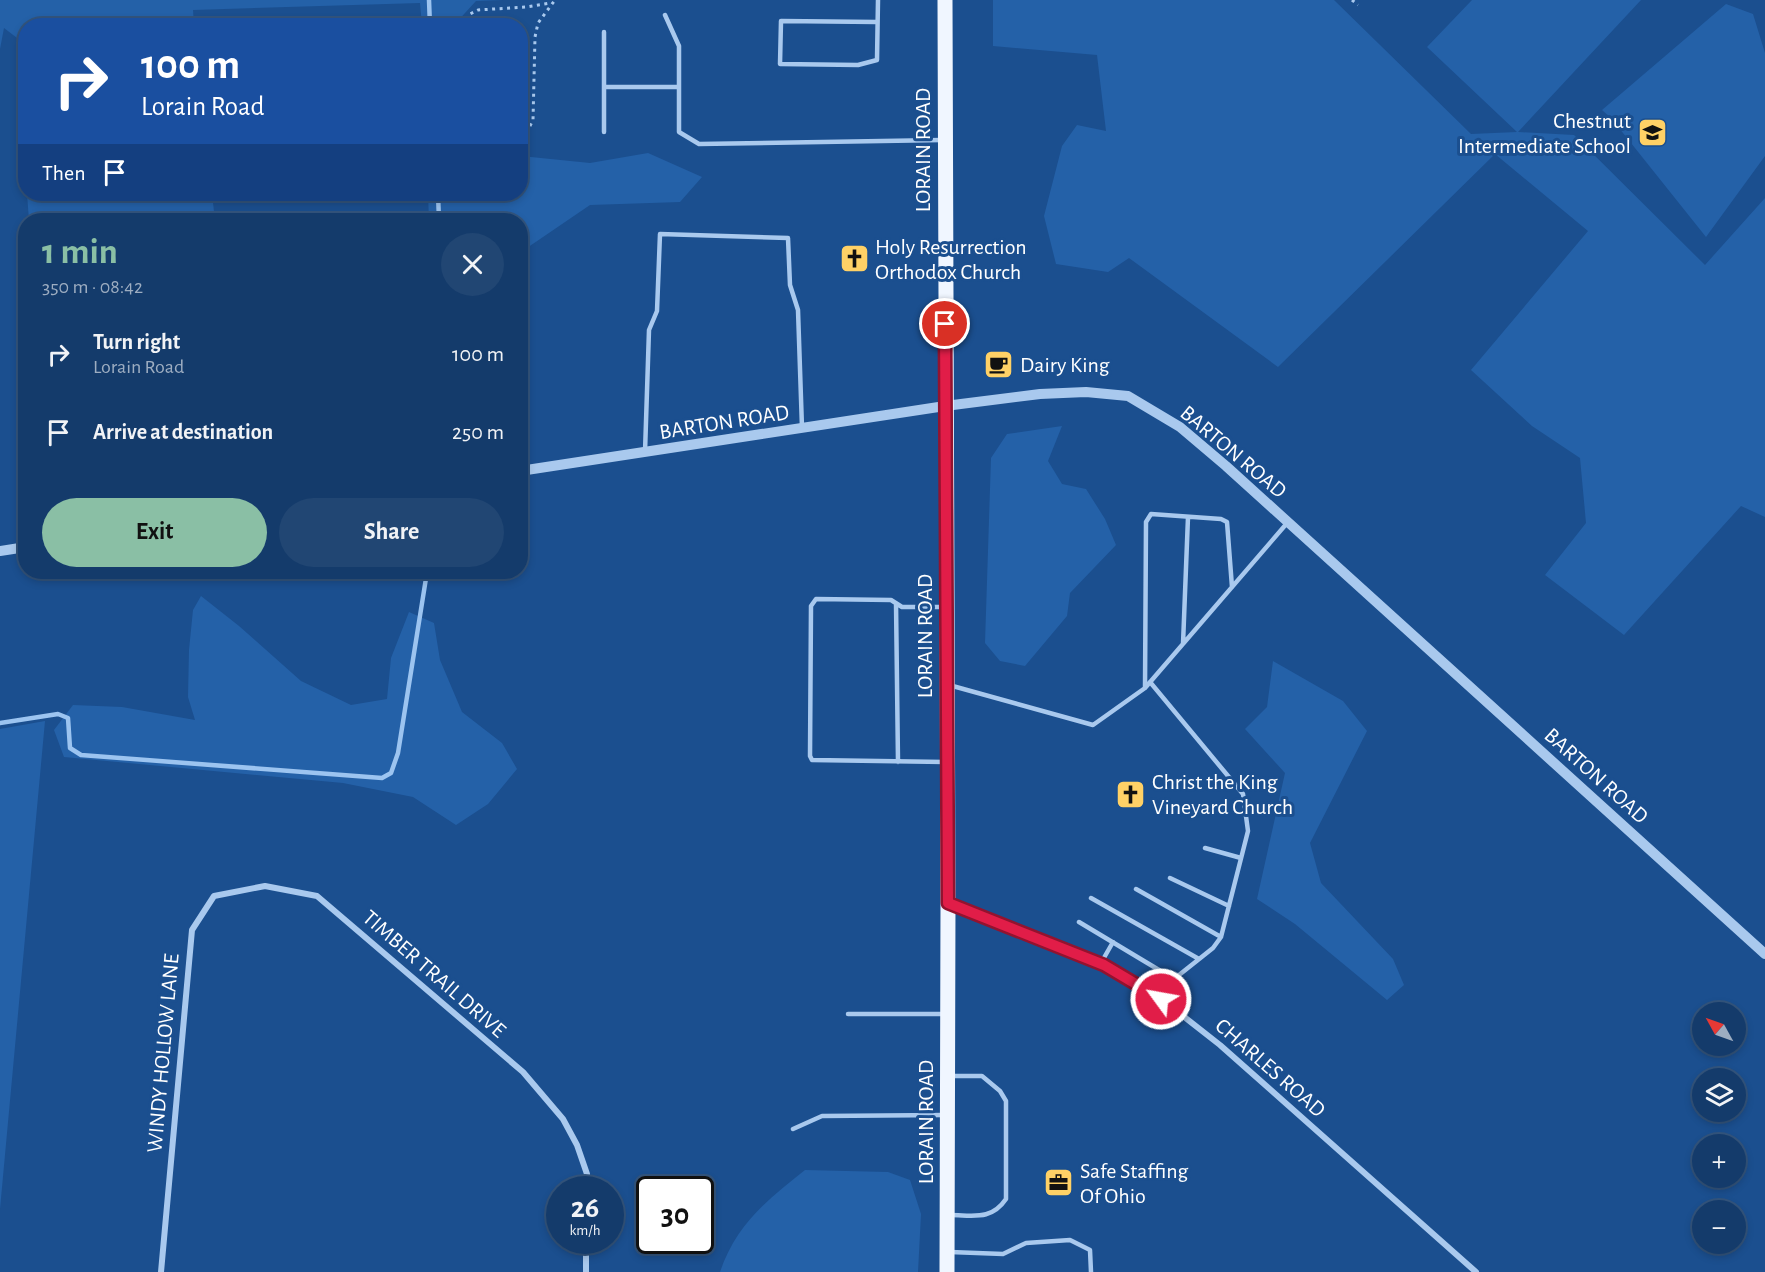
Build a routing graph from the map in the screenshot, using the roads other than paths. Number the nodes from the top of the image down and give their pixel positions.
1 (878, 0) edge
2 (945, 0) edge
3 (665, 15) dead end
4 (877, 22) junction
5 (604, 33) dead end
6 (604, 87) junction
7 (679, 87) junction
8 (604, 132) dead end
9 (945, 140) junction
10 (945, 406) junction
11 (802, 428) junction
12 (645, 452) junction
13 (528, 470) edge
14 (1188, 517) junction
15 (1288, 522) junction
16 (18, 548) edge
17 (0, 551) edge
18 (1232, 587) junction
19 (896, 603) junction
20 (946, 606) junction
21 (1183, 644) junction
22 (1150, 682) junction
23 (947, 684) junction
24 (1145, 688) junction
25 (898, 762) junction
26 (947, 762) junction
27 (1204, 848) dead end
28 (1241, 858) junction
29 (1170, 878) dead end
30 (265, 886) joint
31 (1136, 889) dead end
32 (1091, 898) dead end
33 (948, 903) junction
34 (1229, 906) junction
35 (1079, 922) dead end
36 (1221, 937) junction
37 (1113, 942) junction
38 (1765, 954) edge
39 (1199, 959) junction
40 (1101, 963) junction
41 (1174, 979) junction
42 (1161, 999) junction
43 (848, 1014) dead end
44 (948, 1014) junction
45 (948, 1077) junction
46 (948, 1114) junction
47 (793, 1129) dead end
48 (586, 1176) edge
49 (947, 1215) junction
50 (947, 1252) junction
51 (586, 1254) edge
52 (160, 1272) edge
53 (586, 1272) edge
54 (947, 1272) edge
55 (1091, 1272) edge
56 (1476, 1272) edge

1 - 4 lane
2 - 9 main road, LORAIN ROAD
3 - 7 lane
4 - 4 lane
5 - 6 lane
6 - 7 lane
6 - 8 lane
7 - 9 lane
9 - 10 main road, LORAIN ROAD
10 - 11 street, BARTON ROAD
10 - 15 street, BARTON ROAD
10 - 20 main road, LORAIN ROAD
11 - 12 street, BARTON ROAD
11 - 12 lane
12 - 13 street, BARTON ROAD
14 - 18 lane
14 - 21 lane
14 - 24 lane
15 - 18 lane
15 - 38 street, BARTON ROAD
16 - 17 street
18 - 21 lane
19 - 20 lane
19 - 25 lane
19 - 25 lane
20 - 23 main road, LORAIN ROAD
21 - 22 lane
22 - 24 lane
22 - 28 lane
23 - 24 lane
23 - 26 main road, LORAIN ROAD
25 - 26 lane
26 - 33 main road, LORAIN ROAD
27 - 28 lane
28 - 34 lane
29 - 34 lane
30 - 48 street, TIMBER TRAIL DRIVE
30 - 52 street, WINDY HOLLOW LANE
31 - 36 lane
32 - 39 lane
33 - 40 street, CHARLES ROAD
33 - 44 main road, LORAIN ROAD
34 - 36 lane
35 - 37 lane
36 - 39 lane
37 - 40 lane
37 - 41 lane
39 - 41 lane
40 - 42 street, CHARLES ROAD
41 - 42 lane
42 - 56 street, CHARLES ROAD
43 - 44 lane
44 - 45 main road, LORAIN ROAD
45 - 46 main road, LORAIN ROAD
45 - 49 lane
46 - 47 lane
46 - 49 main road, LORAIN ROAD
49 - 50 main road, LORAIN ROAD
50 - 54 main road, LORAIN ROAD
50 - 55 lane
51 - 53 street

